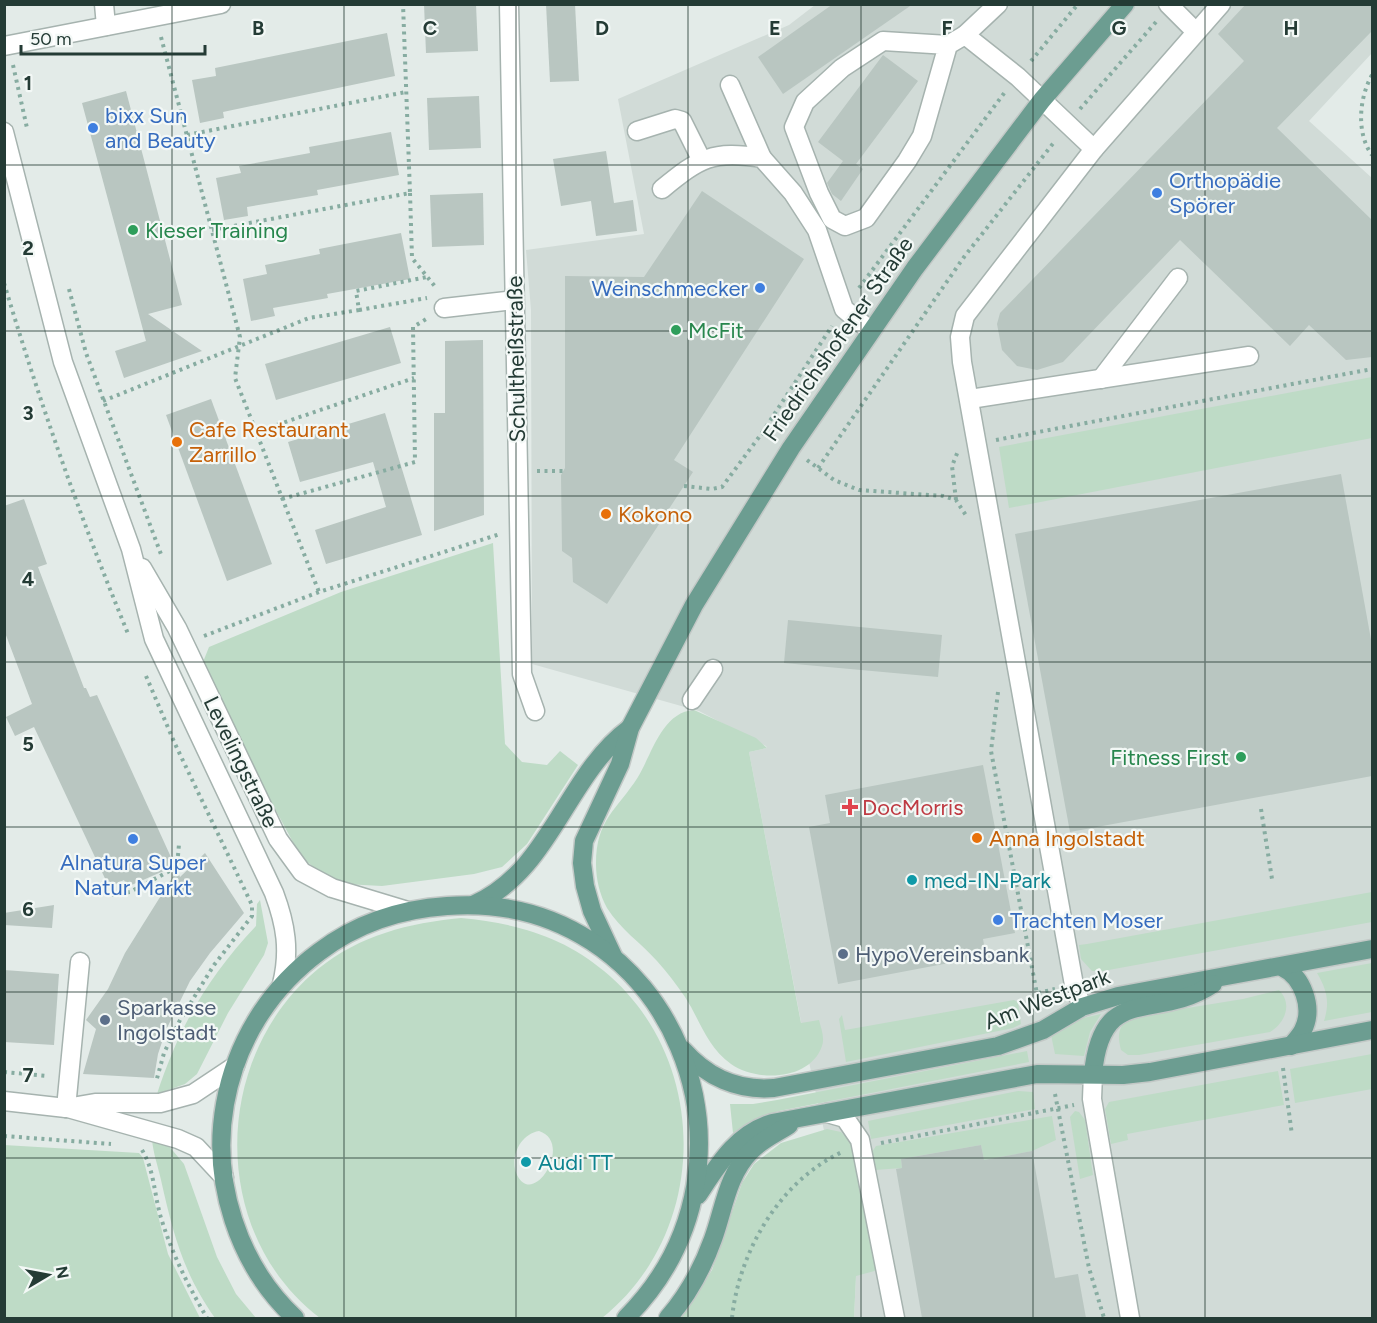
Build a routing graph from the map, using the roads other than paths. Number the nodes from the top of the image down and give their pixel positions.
1 (104, 4) edge
2 (221, 4) edge
3 (509, 4) edge
4 (998, 4) edge
5 (1125, 4) edge
6 (1221, 4) edge
7 (1169, 6) edge
8 (106, 26) junction
9 (1195, 31) junction
10 (965, 35) junction
11 (7, 45) edge
12 (948, 45) junction
13 (730, 86) dead end
14 (1042, 100) junction
15 (637, 131) dead end
16 (4, 132) edge
17 (1094, 149) junction
18 (762, 158) junction
19 (701, 159) junction
20 (662, 189) dead end
21 (1178, 278) dead end
22 (514, 300) junction
23 (443, 302) road end
24 (871, 331) junction
25 (1249, 356) dead end
26 (1101, 379) junction
27 (970, 399) junction
28 (131, 549) junction
29 (713, 669) dead end
30 (692, 700) dead end
31 (535, 711) dead end
32 (630, 728) junction
33 (473, 905) junction
34 (408, 910) junction
35 (1372, 949) edge
36 (615, 960) junction
37 (80, 962) dead end
38 (1282, 967) junction
39 (1227, 975) junction
40 (282, 984) junction
41 (1082, 1007) junction
42 (1372, 1030) edge
43 (680, 1046) junction
44 (1291, 1046) junction
45 (235, 1066) junction
46 (1093, 1074) junction
47 (4, 1101) edge
48 (66, 1108) junction
49 (827, 1113) junction
50 (798, 1119) junction
51 (224, 1176) junction
52 (694, 1202) junction
53 (275, 1296) junction
54 (281, 1318) edge
55 (296, 1318) edge
56 (626, 1318) edge
57 (668, 1318) edge
58 (895, 1318) edge
59 (1130, 1318) edge

1 - 8 street
2 - 8 street
3 - 22 street, Schultheißstraße
4 - 10 street
5 - 14 main road, Friedrichshofener Straße
6 - 9 street
7 - 9 street
8 - 11 street
9 - 17 street
10 - 12 street
10 - 14 street
12 - 12 street
13 - 18 street
14 - 17 street
14 - 24 main road, Friedrichshofener Straße
15 - 19 street
16 - 28 street, Levelingstraße
17 - 27 street
18 - 19 street
18 - 24 street
19 - 20 street
21 - 26 street
22 - 23 street
22 - 31 street, Schultheißstraße
24 - 32 main road, Friedrichshofener Straße
25 - 26 street
26 - 27 street
27 - 41 street
28 - 34 street, Levelingstraße
28 - 40 street, Levelingstraße
29 - 30 street
32 - 33 main road, Friedrichshofener Straße
32 - 36 main road, Friedrichshofener Straße
33 - 34 main road
33 - 36 main road
34 - 40 main road
35 - 38 main road, Am Westpark
36 - 43 main road
37 - 48 street
38 - 39 main road, Am Westpark
38 - 44 main road
39 - 41 main road, Am Westpark
39 - 46 main road
40 - 45 main road
41 - 43 main road, Am Westpark
42 - 44 main road
43 - 52 main road
44 - 46 main road
45 - 48 street
45 - 51 main road
46 - 49 main road
46 - 59 street
47 - 48 street
48 - 51 street
49 - 50 main road
49 - 58 street
50 - 52 main road
50 - 57 main road
51 - 53 main road
52 - 56 main road
53 - 54 main road
53 - 55 main road

